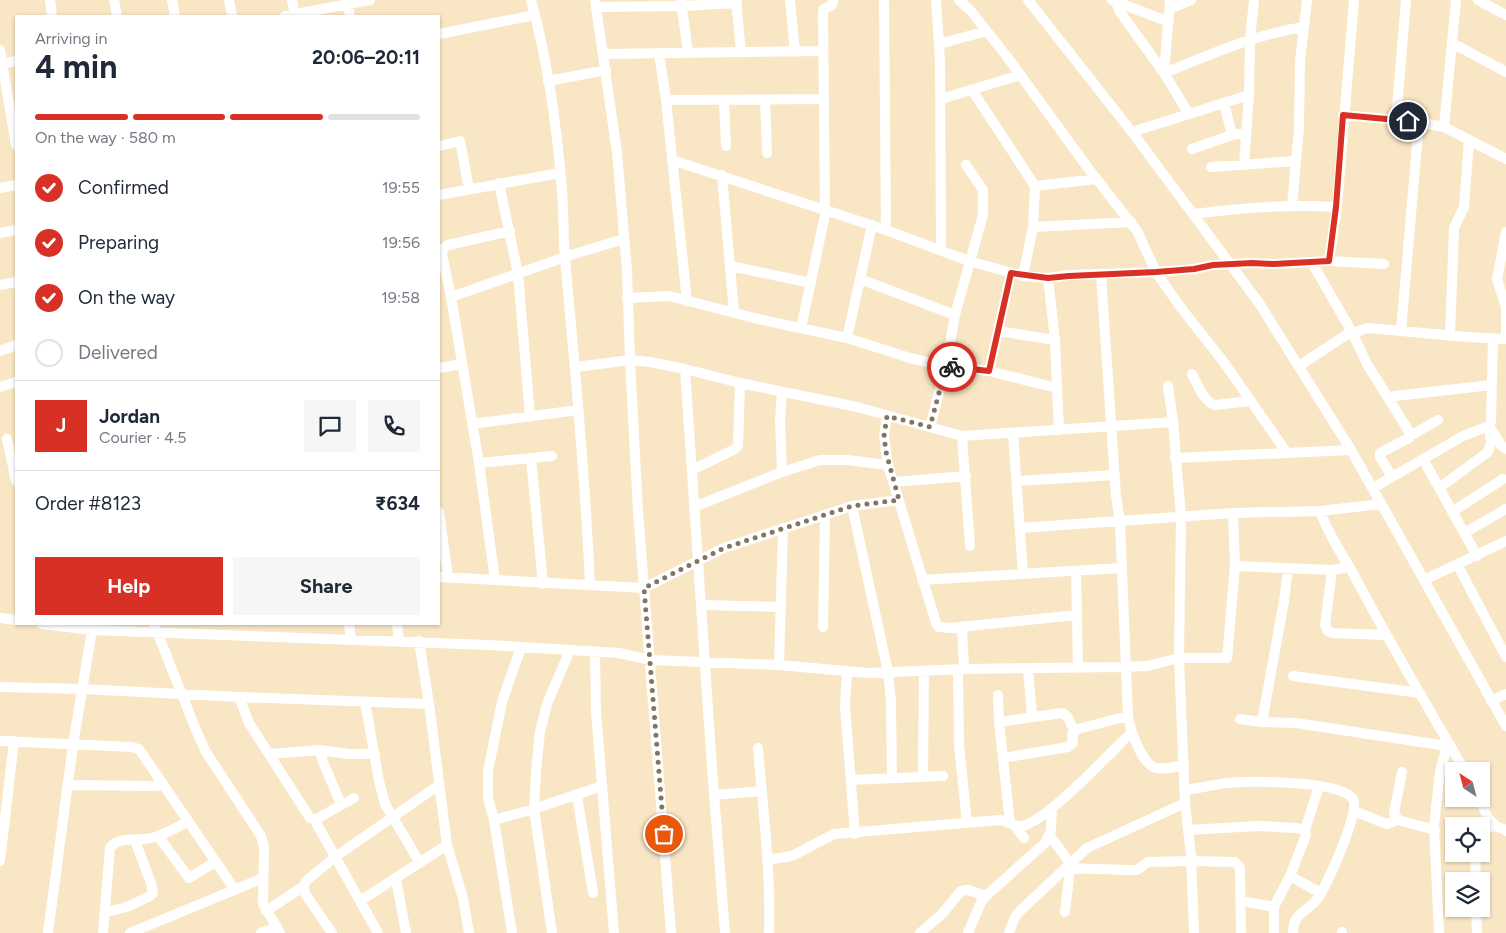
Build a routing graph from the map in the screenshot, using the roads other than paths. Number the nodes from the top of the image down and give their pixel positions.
1 (50, 0) edge
2 (114, 0) edge
3 (172, 0) edge
4 (229, 0) edge
5 (292, 0) edge
6 (370, 0) edge
7 (531, 0) edge
8 (790, 0) edge
9 (833, 0) edge
10 (884, 0) edge
11 (936, 0) edge
12 (959, 0) edge
13 (1028, 0) edge
14 (1191, 0) edge
15 (1254, 0) edge
16 (1307, 0) edge
17 (1354, 0) edge
18 (1406, 0) edge
19 (1456, 0) edge
20 (1478, 0) edge
21 (1114, 1) edge
22 (347, 2) edge
23 (736, 2) edge
24 (596, 3) edge
25 (681, 3) edge
26 (1170, 4) edge
27 (52, 15) edge
28 (118, 15) edge
29 (175, 15) edge
30 (232, 15) edge
31 (292, 15) edge
32 (296, 15) edge
33 (350, 15) edge
34 (535, 15) junction
35 (1506, 15) edge
36 (1169, 22) junction
37 (1304, 27) junction
38 (987, 31) junction
39 (440, 34) edge
40 (1250, 39) junction
41 (1452, 42) junction
42 (939, 44) junction
43 (0, 50) edge
44 (740, 52) junction
45 (795, 52) junction
46 (823, 52) junction
47 (688, 53) junction
48 (603, 54) junction
49 (659, 54) junction
50 (15, 61) edge
51 (1, 64) edge
52 (606, 70) junction
53 (1506, 72) edge
54 (1164, 73) junction
55 (1020, 75) junction
56 (548, 81) junction
57 (972, 90) junction
58 (1249, 95) junction
59 (823, 99) junction
60 (941, 99) junction
61 (666, 100) junction
62 (765, 100) junction
63 (724, 101) junction
64 (1224, 103) junction
65 (1190, 114) junction
66 (1343, 115) junction
67 (1396, 120) junction
68 (1419, 122) junction
69 (1444, 127) junction
70 (1132, 132) junction
71 (1246, 133) junction
72 (1232, 135) junction
73 (15, 140) edge
74 (1469, 141) junction
75 (440, 146) edge
76 (726, 146) dead end
77 (1192, 149) dead end
78 (767, 153) dead end
79 (1506, 159) edge
80 (672, 160) junction
81 (1296, 161) junction
82 (966, 165) dead end
83 (1244, 165) junction
84 (1212, 167) dead end
85 (560, 173) junction
86 (722, 176) junction
87 (1097, 179) junction
88 (499, 183) junction
89 (15, 185) edge
90 (1035, 186) junction
91 (0, 188) edge
92 (469, 189) junction
93 (440, 195) edge
94 (1292, 205) junction
95 (1336, 207) junction
96 (825, 210) junction
97 (1193, 214) junction
98 (1131, 222) junction
99 (872, 225) junction
100 (1033, 227) junction
101 (15, 230) edge
102 (886, 230) junction
103 (510, 231) junction
104 (1506, 232) edge
105 (0, 233) edge
106 (624, 239) junction
107 (941, 250) junction
108 (565, 258) junction
109 (969, 261) junction
110 (1329, 261) junction
111 (1312, 263) junction
112 (1384, 264) dead end
113 (1231, 265) junction
114 (730, 266) junction
115 (1156, 272) junction
116 (1011, 273) junction
117 (518, 274) junction
118 (1102, 275) junction
119 (1023, 276) junction
120 (1048, 278) junction
121 (860, 279) junction
122 (15, 282) edge
123 (811, 283) junction
124 (0, 285) edge
125 (451, 297) junction
126 (627, 298) junction
127 (687, 301) junction
128 (734, 313) junction
129 (955, 315) junction
130 (1506, 318) edge
131 (801, 328) junction
132 (998, 331) junction
133 (1401, 331) junction
134 (1352, 332) junction
135 (1450, 336) junction
136 (847, 338) junction
137 (1493, 338) junction
138 (1506, 339) edge
139 (1054, 340) junction
140 (15, 345) edge
141 (0, 351) edge
142 (630, 360) junction
143 (462, 364) junction
144 (946, 366) junction
145 (1299, 366) junction
146 (576, 367) junction
147 (440, 368) edge
148 (685, 368) junction
149 (989, 371) junction
150 (1192, 374) dead end
151 (15, 382) edge
152 (740, 383) junction
153 (1492, 385) junction
154 (1168, 386) dead end
155 (0, 387) edge
156 (1058, 388) junction
157 (782, 392) junction
158 (1387, 397) junction
159 (1251, 401) junction
160 (578, 410) junction
161 (887, 416) junction
162 (530, 417) junction
163 (1438, 420) dead end
164 (1173, 422) junction
165 (472, 424) junction
166 (1112, 425) junction
167 (1489, 426) junction
168 (930, 427) junction
169 (1060, 430) junction
170 (1014, 434) junction
171 (962, 436) junction
172 (1410, 436) junction
173 (8, 439) edge
174 (1506, 449) edge
175 (1351, 450) junction
176 (1287, 453) junction
177 (552, 456) dead end
178 (531, 458) junction
179 (1175, 458) junction
180 (1423, 459) junction
181 (479, 463) junction
182 (888, 465) junction
183 (692, 470) junction
184 (782, 472) junction
185 (1115, 475) junction
186 (15, 476) edge
187 (966, 476) junction
188 (1392, 477) junction
189 (1503, 479) dead end
190 (1017, 481) junction
191 (894, 482) junction
192 (1373, 488) junction
193 (1439, 488) junction
194 (899, 500) junction
195 (1380, 504) junction
196 (852, 506) junction
197 (694, 507) junction
198 (1506, 509) edge
199 (1320, 511) junction
200 (1452, 512) junction
201 (1234, 513) junction
202 (825, 516) junction
203 (1181, 516) junction
204 (1120, 522) junction
205 (440, 528) edge
206 (784, 528) junction
207 (1020, 528) junction
208 (1464, 533) junction
209 (1506, 541) edge
210 (970, 546) dead end
211 (1476, 556) junction
212 (698, 560) junction
213 (1456, 564) junction
214 (1235, 566) junction
215 (1349, 567) junction
216 (1121, 568) junction
217 (1288, 568) junction
218 (1332, 570) junction
219 (1076, 571) junction
220 (1023, 574) junction
221 (443, 577) edge
222 (495, 580) junction
223 (922, 580) junction
224 (1424, 580) junction
225 (543, 584) junction
226 (590, 585) junction
227 (644, 588) junction
228 (701, 605) junction
229 (781, 607) junction
230 (1077, 615) junction
231 (0, 618) edge
232 (15, 620) edge
233 (50, 625) edge
234 (349, 625) edge
235 (396, 625) edge
236 (823, 627) dead end
237 (962, 627) junction
238 (156, 628) edge
239 (92, 630) junction
240 (1385, 635) junction
241 (351, 639) junction
242 (399, 641) junction
243 (418, 642) junction
244 (521, 647) junction
245 (570, 650) junction
246 (595, 652) junction
247 (1506, 657) edge
248 (1179, 658) junction
249 (650, 660) junction
250 (705, 662) junction
251 (779, 665) junction
252 (1124, 667) junction
253 (1028, 668) junction
254 (1078, 668) junction
255 (961, 670) junction
256 (847, 671) junction
257 (924, 671) junction
258 (888, 672) junction
259 (1293, 676) dead end
260 (0, 687) edge
261 (82, 689) junction
262 (1420, 693) junction
263 (182, 694) junction
264 (1506, 694) edge
265 (998, 695) dead end
266 (239, 697) junction
267 (1491, 701) junction
268 (366, 702) junction
269 (429, 704) junction
270 (1128, 716) junction
271 (1032, 717) junction
272 (1240, 719) dead end
273 (999, 722) junction
274 (1262, 722) junction
275 (1506, 726) edge
276 (1074, 732) junction
277 (1131, 733) junction
278 (0, 741) edge
279 (14, 741) junction
280 (1448, 744) junction
281 (73, 745) junction
282 (758, 748) dead end
283 (320, 750) junction
284 (269, 754) junction
285 (375, 754) junction
286 (1003, 758) junction
287 (1459, 762) edge
288 (1184, 765) junction
289 (1402, 772) dead end
290 (943, 776) dead end
291 (923, 777) junction
292 (892, 778) junction
293 (851, 780) junction
294 (68, 784) junction
295 (163, 785) junction
296 (439, 785) junction
297 (602, 786) junction
298 (1319, 786) junction
299 (5, 788) edge
300 (1186, 790) junction
301 (762, 792) junction
302 (714, 795) junction
303 (577, 796) junction
304 (354, 798) dead end
305 (1185, 803) junction
306 (342, 804) junction
307 (1052, 808) junction
308 (1484, 808) edge
309 (534, 810) junction
310 (1354, 811) junction
311 (393, 817) junction
312 (1395, 817) junction
313 (1488, 817) edge
314 (1490, 818) edge
315 (314, 819) junction
316 (494, 820) junction
317 (187, 822) junction
318 (967, 823) junction
319 (1012, 824) junction
320 (1503, 828) edge
321 (1188, 830) junction
322 (1304, 830) junction
323 (1434, 830) junction
324 (856, 834) junction
325 (158, 836) junction
326 (1050, 836) junction
327 (1024, 838) dead end
328 (135, 841) junction
329 (447, 845) junction
330 (335, 857) junction
331 (767, 860) junction
332 (0, 861) edge
333 (1191, 861) junction
334 (215, 862) junction
335 (420, 863) junction
336 (1068, 867) junction
337 (1290, 876) junction
338 (264, 878) junction
339 (396, 879) junction
340 (304, 886) junction
341 (235, 890) junction
342 (1321, 893) junction
343 (593, 894) dead end
344 (986, 896) junction
345 (360, 901) junction
346 (1240, 901) junction
347 (1274, 907) junction
348 (266, 911) junction
349 (106, 912) junction
350 (1065, 912) dead end
351 (1476, 917) edge
352 (278, 930) edge
353 (727, 932) edge
354 (48, 933) edge
355 (103, 933) edge
356 (130, 933) edge
357 (261, 933) edge
358 (332, 933) edge
359 (378, 933) edge
360 (406, 933) edge
361 (469, 933) edge
362 (512, 933) edge
363 (552, 933) edge
364 (614, 933) edge
365 (672, 933) edge
366 (768, 933) edge
367 (920, 933) edge
368 (968, 933) edge
369 (1009, 933) edge
370 (1194, 933) edge
371 (1241, 933) edge
372 (1274, 933) edge
373 (1293, 933) edge
374 (1439, 933) edge
375 (1476, 933) edge

1 - 27 street
2 - 28 street
3 - 29 street
4 - 30 street
5 - 31 street
6 - 22 street
7 - 34 street
8 - 45 street
9 - 46 street
10 - 102 street
11 - 42 street
12 - 38 street
13 - 70 street
14 - 26 street
15 - 40 street
16 - 37 street
17 - 66 street
18 - 67 street
19 - 41 street
20 - 35 street
21 - 36 street
21 - 54 street
22 - 32 street
22 - 33 street
23 - 25 street
23 - 44 street
24 - 25 street
24 - 48 street
25 - 47 street
26 - 36 street
34 - 39 street
34 - 56 street
36 - 54 street
37 - 40 street
37 - 81 street
38 - 42 street
38 - 55 street
40 - 54 street
40 - 58 street
41 - 53 street
41 - 69 street
42 - 60 street
43 - 51 street
44 - 45 street
44 - 47 street
45 - 46 street
46 - 59 street
47 - 49 street
48 - 49 street
48 - 52 street
49 - 61 street
50 - 51 street
51 - 73 street
52 - 56 street
52 - 106 street
54 - 65 street
55 - 57 street
55 - 87 street
56 - 85 street
57 - 60 street
57 - 90 street
58 - 64 street
58 - 71 street
59 - 62 street
59 - 96 street
60 - 107 street
61 - 63 street
61 - 80 street
62 - 63 street
62 - 78 street
63 - 76 street
64 - 65 street
64 - 72 street
65 - 70 street
66 - 67 street
66 - 95 street
67 - 68 street
68 - 69 street
68 - 133 street
69 - 74 street
70 - 97 street
71 - 72 street
71 - 83 street
72 - 77 street
74 - 79 street
74 - 135 street
75 - 92 street
80 - 86 street
80 - 127 street
81 - 83 street
81 - 94 street
82 - 109 street
83 - 84 street
85 - 88 street
85 - 108 street
86 - 96 street
86 - 114 street
87 - 90 street
87 - 98 street
88 - 92 street
88 - 103 street
89 - 91 street
90 - 100 street
92 - 93 street
94 - 95 street
94 - 97 street
95 - 110 street
96 - 99 street
96 - 123 street
97 - 113 street
98 - 100 street
98 - 115 street
99 - 102 street
99 - 121 street
100 - 119 street
101 - 105 street
102 - 107 street
103 - 117 street
103 - 125 street
104 - 130 street
106 - 108 street
106 - 126 street
107 - 109 street
108 - 117 street
108 - 146 street
109 - 116 street
109 - 129 street
110 - 111 street
110 - 112 street
111 - 113 street
111 - 134 street
113 - 115 street
113 - 145 street
114 - 123 street
114 - 128 street
115 - 118 street
115 - 159 street
116 - 119 street
116 - 132 street
117 - 125 street
117 - 162 street
118 - 120 street
118 - 166 street
119 - 120 street
120 - 139 street
121 - 129 street
121 - 136 street
122 - 124 street
123 - 131 street
125 - 143 street
126 - 127 street
126 - 142 street
127 - 128 street
128 - 131 street
129 - 144 street
130 - 138 street
131 - 136 street
132 - 139 street
132 - 149 street
133 - 134 street
133 - 135 street
134 - 145 street
134 - 158 street
135 - 137 street
136 - 144 street
137 - 138 street
137 - 153 street
139 - 156 street
140 - 141 street
142 - 146 street
142 - 148 street
142 - 227 street
143 - 147 street
143 - 165 street
144 - 149 street
144 - 168 street
145 - 175 street
146 - 160 street
148 - 152 street
148 - 183 street
149 - 156 street
150 - 159 street
151 - 155 street
152 - 157 street
152 - 183 street
153 - 158 street
153 - 167 street
154 - 164 street
156 - 169 street
157 - 161 street
157 - 184 street
158 - 172 street
159 - 176 street
160 - 162 street
160 - 226 street
161 - 168 street
161 - 182 street
162 - 165 street
163 - 172 street
164 - 166 street
164 - 179 street
165 - 181 street
166 - 169 street
166 - 185 street
167 - 174 street
167 - 180 street
167 - 193 street
168 - 171 street
169 - 170 street
170 - 171 street
170 - 190 street
171 - 187 street
172 - 188 street
173 - 186 street
175 - 176 street
175 - 192 street
176 - 179 street
177 - 178 street
178 - 181 street
178 - 225 street
179 - 203 street
180 - 188 street
180 - 193 street
181 - 222 street
182 - 184 street
182 - 191 street
183 - 197 street
184 - 197 street
185 - 190 street
185 - 204 street
187 - 191 street
187 - 210 street
188 - 192 street
189 - 200 street
190 - 207 street
191 - 194 street
192 - 195 street
193 - 200 street
194 - 196 street
194 - 223 street
195 - 199 street
195 - 224 street
196 - 202 street
196 - 258 street
197 - 212 street
198 - 208 street
199 - 201 street
199 - 215 street
200 - 208 street
201 - 203 street
201 - 214 street
202 - 206 street
202 - 236 street
203 - 204 street
203 - 248 street
204 - 207 street
204 - 216 street
205 - 221 street
206 - 212 street
206 - 229 street
207 - 220 street
208 - 211 street
209 - 211 street
211 - 213 street
212 - 227 street
212 - 228 street
213 - 224 street
213 - 247 street
214 - 217 street
214 - 248 street
215 - 218 street
215 - 240 street
216 - 219 street
216 - 252 street
217 - 218 street
217 - 274 street
218 - 240 street
219 - 220 street
219 - 230 street
220 - 223 street
221 - 222 street
222 - 225 street
223 - 237 street
224 - 267 street
225 - 226 street
226 - 227 street
227 - 249 street
228 - 229 street
228 - 250 street
229 - 251 street
230 - 237 street
230 - 254 street
231 - 232 street
233 - 239 street
234 - 241 street
235 - 242 street
237 - 255 street
238 - 239 street
238 - 241 street
238 - 263 street
239 - 261 street
240 - 262 street
241 - 242 street
242 - 243 street
243 - 244 street
243 - 269 street
244 - 245 street
244 - 316 street
245 - 246 street
245 - 309 street
246 - 249 street
246 - 297 street
248 - 252 street
248 - 288 street
249 - 250 street
249 - 365 street
250 - 251 street
250 - 302 street
251 - 256 street
252 - 254 street
252 - 270 street
253 - 254 street
253 - 255 street
253 - 271 street
255 - 257 street
255 - 318 street
256 - 258 street
256 - 293 street
257 - 258 street
257 - 291 street
258 - 292 street
259 - 262 street
260 - 261 street
261 - 263 street
261 - 281 street
262 - 280 street
263 - 266 street
263 - 338 street
264 - 267 street
265 - 273 street
266 - 268 street
266 - 284 street
267 - 275 street
268 - 269 street
268 - 285 street
269 - 296 street
270 - 276 street
270 - 277 street
271 - 273 street
271 - 276 street
272 - 274 street
273 - 286 street
274 - 280 street
276 - 286 street
277 - 288 street
277 - 307 street
278 - 279 street
279 - 281 street
279 - 299 street
280 - 287 street
280 - 323 street
281 - 294 street
281 - 295 street
282 - 301 street
283 - 284 street
283 - 285 street
283 - 306 street
284 - 315 street
285 - 311 street
286 - 319 street
288 - 300 street
289 - 312 street
290 - 291 street
291 - 292 street
292 - 293 street
293 - 324 street
294 - 295 street
294 - 354 street
295 - 317 street
296 - 311 street
296 - 329 street
297 - 303 street
297 - 364 street
298 - 300 street
298 - 310 street
298 - 322 street
299 - 332 street
300 - 305 street
301 - 302 street
301 - 331 street
302 - 353 street
303 - 309 street
303 - 343 street
304 - 306 street
305 - 321 street
305 - 336 street
306 - 315 street
307 - 319 street
307 - 326 street
308 - 313 street
309 - 316 street
309 - 363 street
310 - 312 street
310 - 342 street
311 - 330 street
311 - 335 street
312 - 323 street
314 - 320 street
315 - 330 street
316 - 362 street
317 - 325 street
317 - 334 street
318 - 319 street
318 - 324 street
319 - 327 street
321 - 322 street
321 - 333 street
322 - 337 street
323 - 374 street
324 - 331 street
325 - 328 street
325 - 334 street
326 - 336 street
326 - 344 street
328 - 349 street
328 - 349 street
329 - 335 street
329 - 361 street
330 - 340 street
330 - 345 street
331 - 366 street
333 - 336 street
333 - 346 street
333 - 370 street
334 - 341 street
335 - 339 street
336 - 350 street
336 - 369 street
337 - 342 street
337 - 347 street
338 - 341 street
338 - 348 street
339 - 345 street
339 - 360 street
340 - 348 street
340 - 358 street
341 - 356 street
342 - 373 street
344 - 367 street
344 - 368 street
345 - 359 street
346 - 347 street
346 - 371 street
347 - 372 street
348 - 352 street
349 - 355 street
351 - 375 street
352 - 357 street

